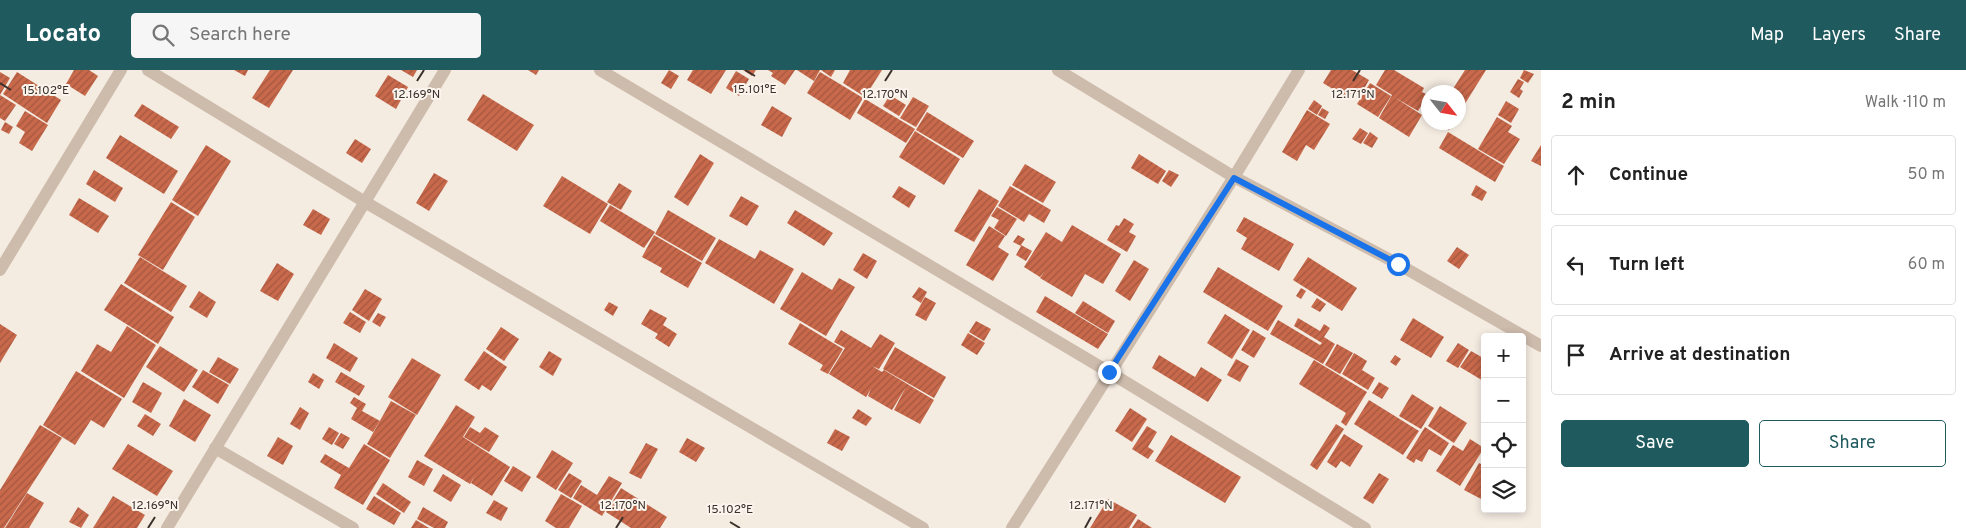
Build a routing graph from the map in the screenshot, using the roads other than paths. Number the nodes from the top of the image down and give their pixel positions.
1 (121, 70) edge
2 (148, 70) edge
3 (445, 70) edge
4 (600, 70) edge
5 (1058, 70) edge
6 (1299, 70) edge
7 (1234, 178) junction
8 (365, 202) junction
9 (0, 270) edge
10 (1541, 346) edge
11 (1109, 372) junction
12 (215, 448) junction
13 (167, 528) edge
14 (353, 528) edge
15 (922, 528) edge
16 (1012, 528) edge
17 (1365, 528) edge

1 - 9 street
2 - 8 street
3 - 8 street
4 - 11 street
5 - 7 street
6 - 7 street
7 - 10 street
7 - 11 street
8 - 12 street
8 - 15 street
11 - 16 street
11 - 17 street
12 - 13 street
12 - 14 street

